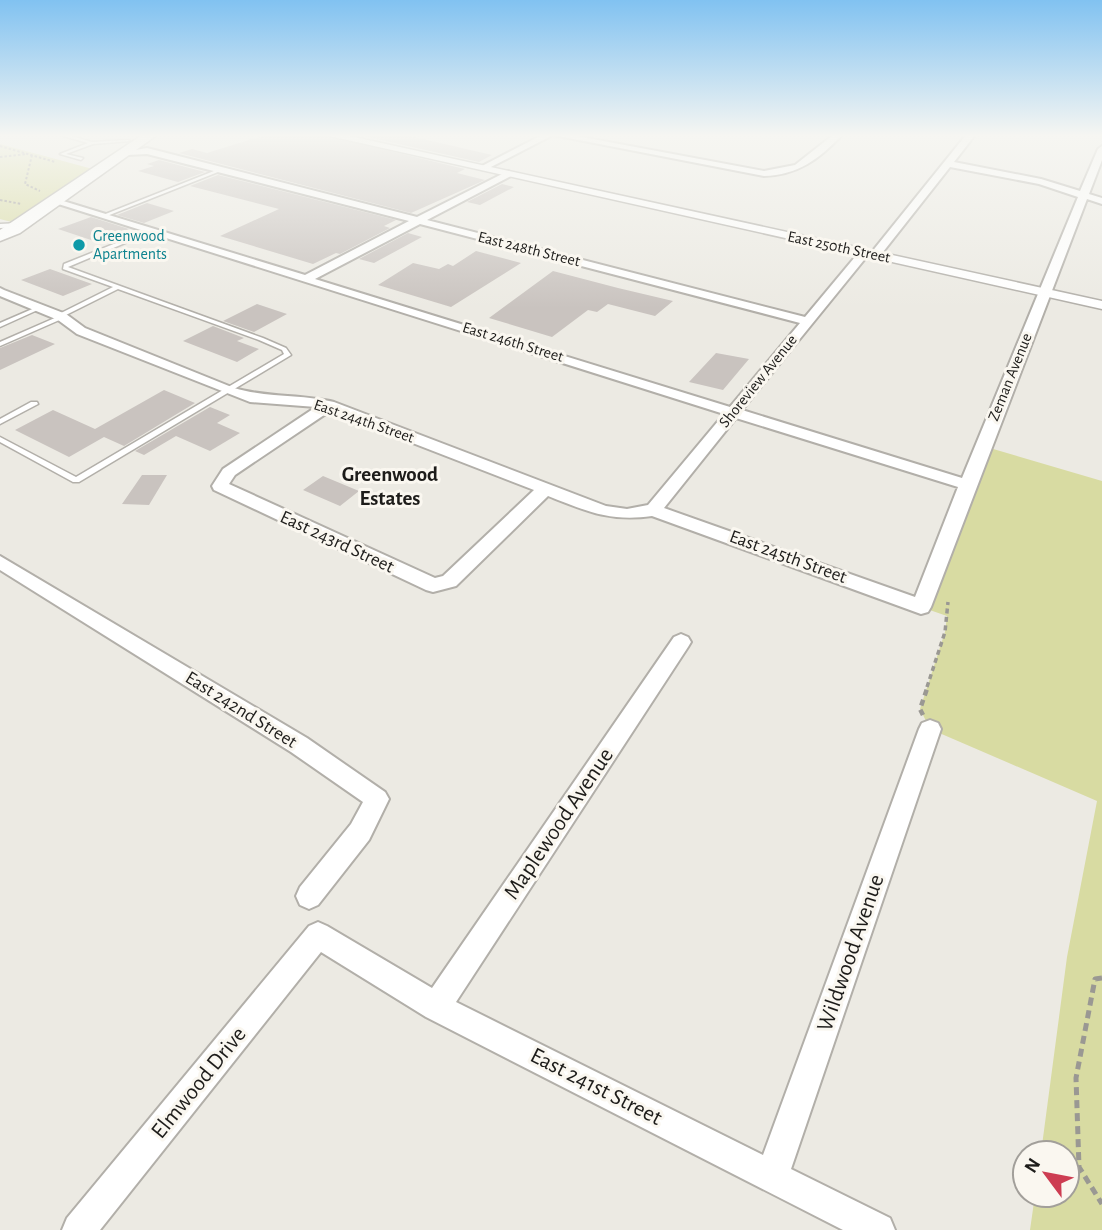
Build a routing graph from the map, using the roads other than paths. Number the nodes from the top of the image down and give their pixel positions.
1 (58, 192) edge
2 (163, 192) edge
3 (310, 192) edge
4 (472, 192) edge
5 (591, 192) edge
6 (924, 192) edge
7 (1074, 192) edge
8 (1084, 195) junction
9 (52, 196) junction
10 (1102, 201) edge
11 (105, 215) junction
12 (419, 220) junction
13 (9, 229) edge
14 (153, 230) junction
15 (0, 246) edge
16 (869, 254) junction
17 (308, 278) junction
18 (118, 287) junction
19 (0, 292) edge
20 (1044, 292) junction
21 (1102, 305) edge
22 (39, 308) junction
23 (61, 317) junction
24 (808, 321) junction
25 (0, 325) edge
26 (0, 344) edge
27 (229, 391) junction
28 (34, 404) dead end
29 (329, 405) junction
30 (733, 412) junction
31 (0, 422) edge
32 (0, 439) edge
33 (967, 485) junction
34 (545, 489) junction
35 (653, 510) junction
36 (0, 562) edge
37 (921, 607) joint
38 (681, 642) dead end
39 (930, 729) road end
40 (309, 896) dead end
41 (318, 935) joint
42 (436, 1007) junction
43 (772, 1176) junction
44 (79, 1230) edge
45 (878, 1230) edge

1 - 9 main road
2 - 11 lane
3 - 12 street, East 248th Street
4 - 12 street
5 - 16 street, East 250th Street
6 - 16 street, Shoreview Avenue
7 - 8 street
8 - 10 street
8 - 20 street, Zeman Avenue
9 - 11 street, East 246th Street
9 - 13 main road
11 - 14 street, East 246th Street
12 - 17 street
12 - 24 street, East 248th Street
13 - 15 main road
14 - 17 street, East 246th Street
14 - 18 lane
16 - 20 street, East 250th Street
16 - 24 street, Shoreview Avenue
17 - 30 street, East 246th Street
18 - 23 lane
18 - 27 lane
19 - 22 street, East 244th Street
20 - 21 street, East 250th Street
20 - 33 street, Zeman Avenue
22 - 23 street, East 244th Street
22 - 25 lane
23 - 26 lane
23 - 27 street, East 244th Street
24 - 30 street, Shoreview Avenue
27 - 29 street, East 244th Street
27 - 32 lane
28 - 31 lane
29 - 34 street, East 244th Street
29 - 34 street, East 243rd Street
30 - 33 street, East 246th Street
30 - 35 street, Shoreview Avenue
33 - 37 street, Zeman Avenue
34 - 35 street, East 244th Street
35 - 37 street, East 245th Street
36 - 40 street, East 242nd Street
38 - 42 street, Maplewood Avenue
39 - 43 street, Wildwood Avenue
41 - 42 street, East 241st Street
41 - 44 street, Elmwood Drive
42 - 43 street, East 241st Street
43 - 45 street, East 241st Street

